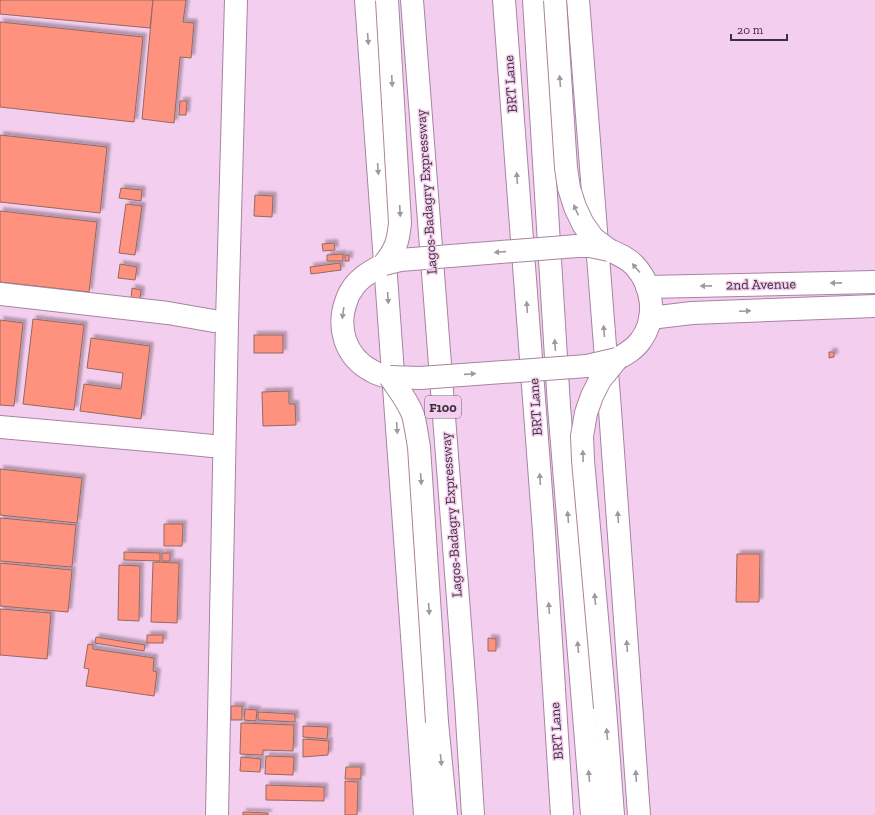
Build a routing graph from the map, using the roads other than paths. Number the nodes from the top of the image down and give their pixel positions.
1 (222, 0) edge
2 (236, 0) edge
3 (366, 0) edge
4 (388, 0) edge
5 (412, 0) edge
6 (422, 0) edge
7 (504, 0) edge
8 (534, 0) edge
9 (555, 0) edge
10 (578, 0) edge
11 (609, 250) junction
12 (384, 264) junction
13 (875, 282) edge
14 (647, 287) junction
15 (0, 294) edge
16 (875, 306) edge
17 (650, 318) junction
18 (214, 321) junction
19 (617, 359) junction
20 (390, 377) junction
21 (0, 427) edge
22 (212, 446) junction
23 (205, 815) edge
24 (217, 815) edge
25 (425, 815) edge
26 (446, 815) edge
27 (473, 815) edge
28 (477, 815) edge
29 (562, 815) edge
30 (592, 815) edge
31 (613, 815) edge
32 (639, 815) edge

1 - 18 main road
2 - 24 main road
3 -> 25 main road
4 -> 12 main road, bridge
5 - 27 main road, Lagos-Badagry Expressway / F100
6 - 28 main road
29 -> 7 main road, BRT Lane
30 -> 8 main road
11 -> 9 main road, bridge
32 -> 10 main road
11 -> 12 main road, bridge
14 -> 11 main road
12 -> 20 main road
13 -> 14 main road, 2nd Avenue
14 - 17 main road
15 - 18 main road
17 -> 16 main road, 2nd Avenue
17 - 19 main road
18 - 22 main road
20 -> 19 main road, bridge
31 -> 19 main road, bridge
20 -> 26 main road, bridge
21 - 22 main road
22 - 23 main road

